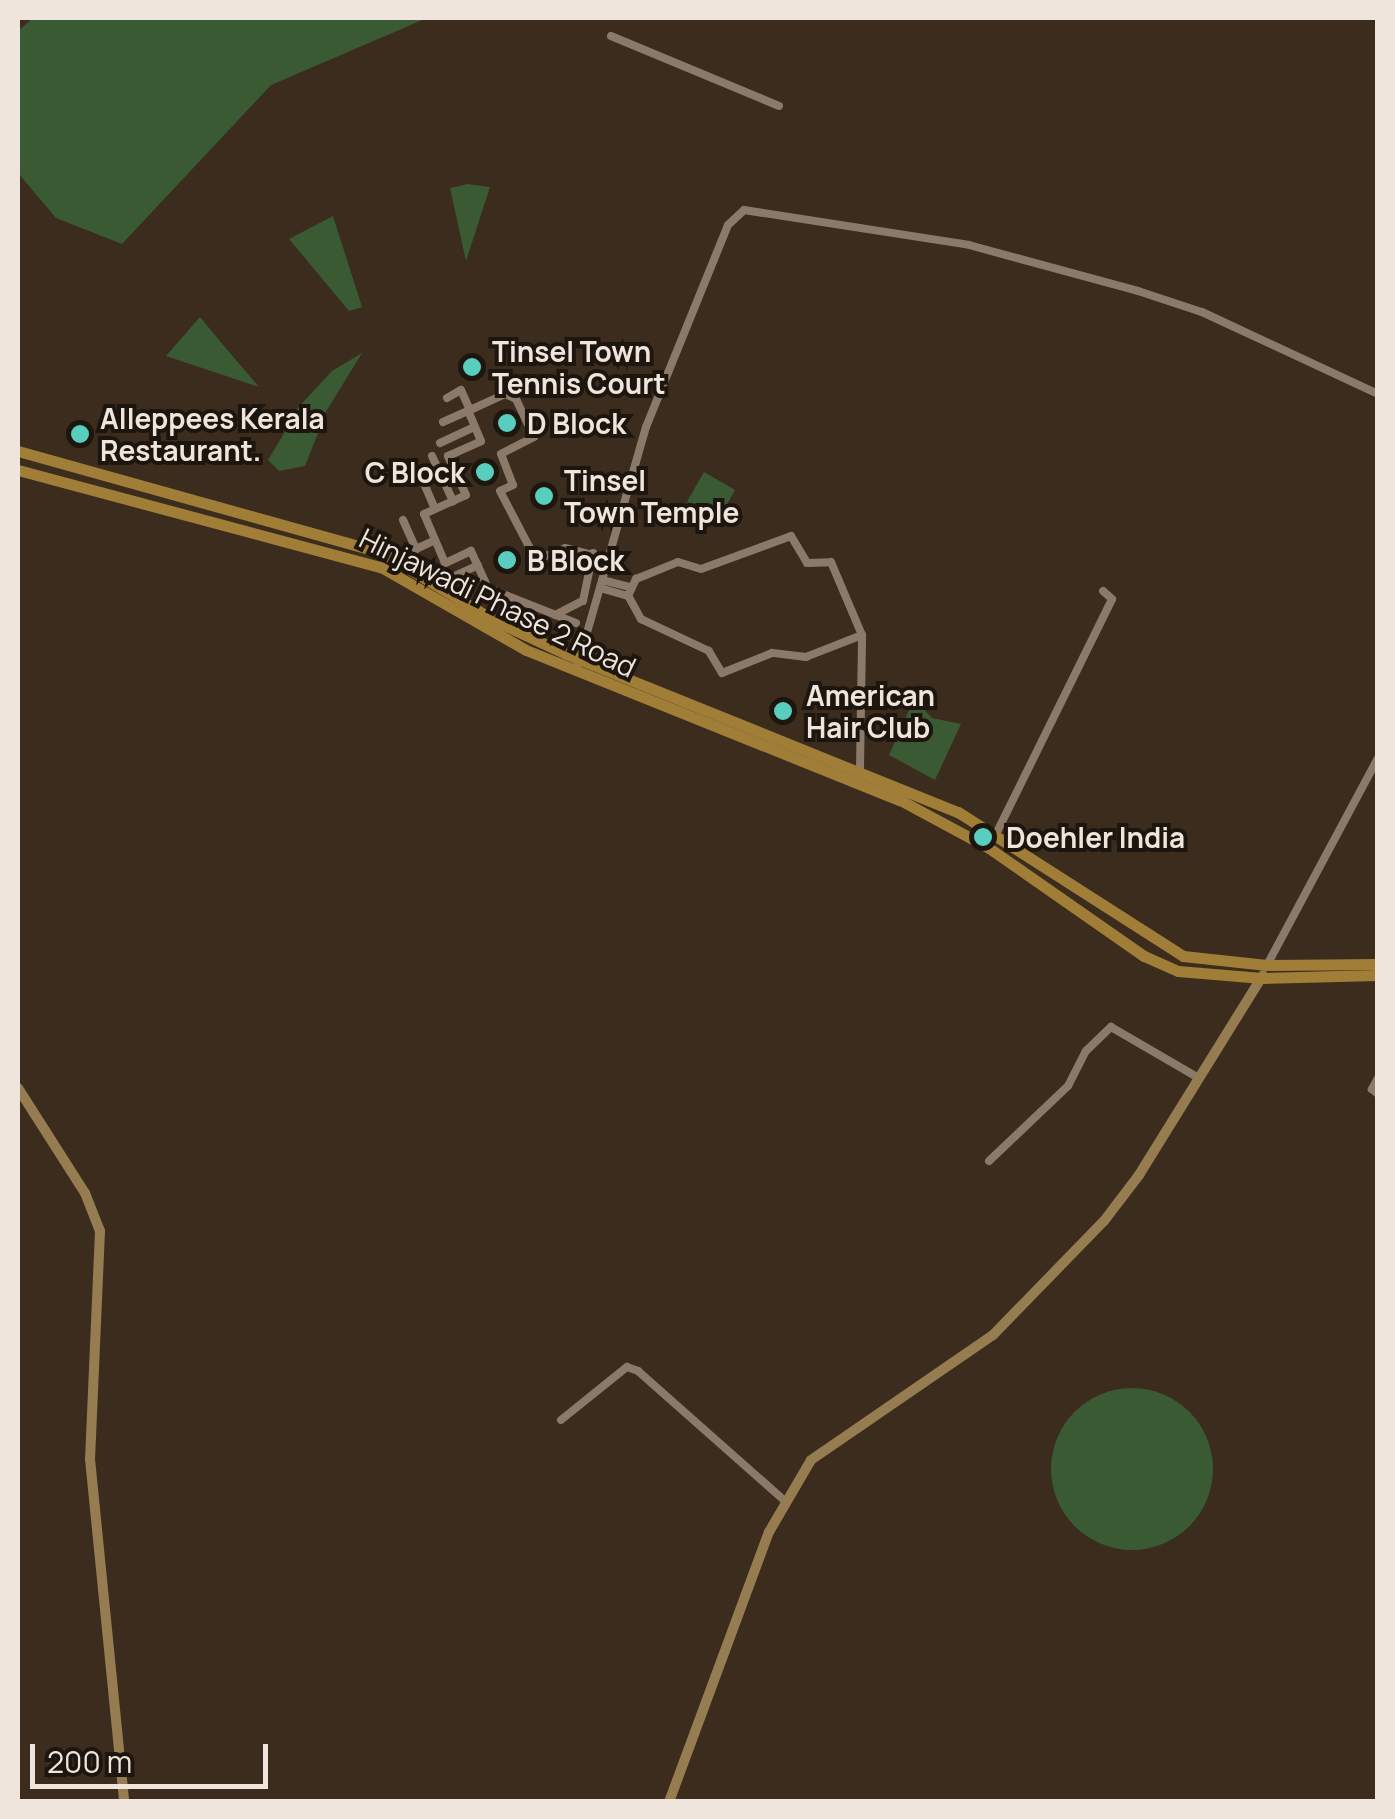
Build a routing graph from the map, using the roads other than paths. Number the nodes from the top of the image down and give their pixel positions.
1 (611, 36) dead end
2 (672, 47) dead end
3 (666, 60) junction
4 (778, 106) dead end
5 (1378, 394) edge
6 (447, 398) dead end
7 (469, 410) junction
8 (443, 422) dead end
9 (475, 427) junction
10 (440, 443) dead end
11 (18, 451) edge
12 (432, 456) dead end
13 (18, 470) edge
14 (419, 472) dead end
15 (453, 501) junction
16 (435, 509) junction
17 (402, 520) dead end
18 (435, 540) junction
19 (593, 553) junction
20 (608, 559) junction
21 (478, 565) junction
22 (457, 575) dead end
23 (601, 584) junction
24 (1103, 591) dead end
25 (629, 592) junction
26 (583, 601) junction
27 (555, 615) junction
28 (862, 634) junction
29 (578, 666) junction
30 (1378, 758) edge
31 (860, 768) junction
32 (996, 834) junction
33 (989, 848) junction
34 (1267, 964) junction
35 (1378, 964) edge
36 (1378, 975) edge
37 (1262, 978) junction
38 (1197, 1078) junction
39 (1378, 1078) edge
40 (18, 1088) edge
41 (1378, 1094) edge
42 (989, 1162) dead end
43 (561, 1420) dead end
44 (785, 1501) junction
45 (124, 1802) edge
46 (669, 1802) edge

1 - 3 street
2 - 3 street
3 - 4 street
5 - 20 street
6 - 7 street
7 - 8 street
7 - 9 street
7 - 19 street
9 - 10 street
9 - 15 street
11 - 29 main road, Hinjawadi Phase 2 Road
12 - 15 street
13 - 29 main road, Hinjawadi Phase 2 Road
14 - 16 street
15 - 16 street
16 - 18 street
17 - 18 street
18 - 21 street
19 - 20 street
19 - 26 street
20 - 23 street
21 - 22 street
21 - 27 street
23 - 25 street
23 - 29 street
24 - 32 street
25 - 28 street
25 - 28 street
26 - 27 street
26 - 27 street
28 - 31 street
29 - 31 main road, Hinjawadi Phase 2 Road
29 - 33 main road, Hinjawadi Phase 2 Road
30 - 34 street
31 - 32 main road, Hinjawadi Phase 2 Road
32 - 33 main road
32 - 34 main road, Hinjawadi Phase 2 Road
33 - 37 main road, Hinjawadi Phase 2 Road
34 - 35 main road, Hinjawadi Phase 2 Road
34 - 37 street
36 - 37 main road, Hinjawadi Phase 2 Road
37 - 38 street
38 - 42 street
38 - 44 street
39 - 41 street
40 - 45 street
43 - 44 street
44 - 46 street

